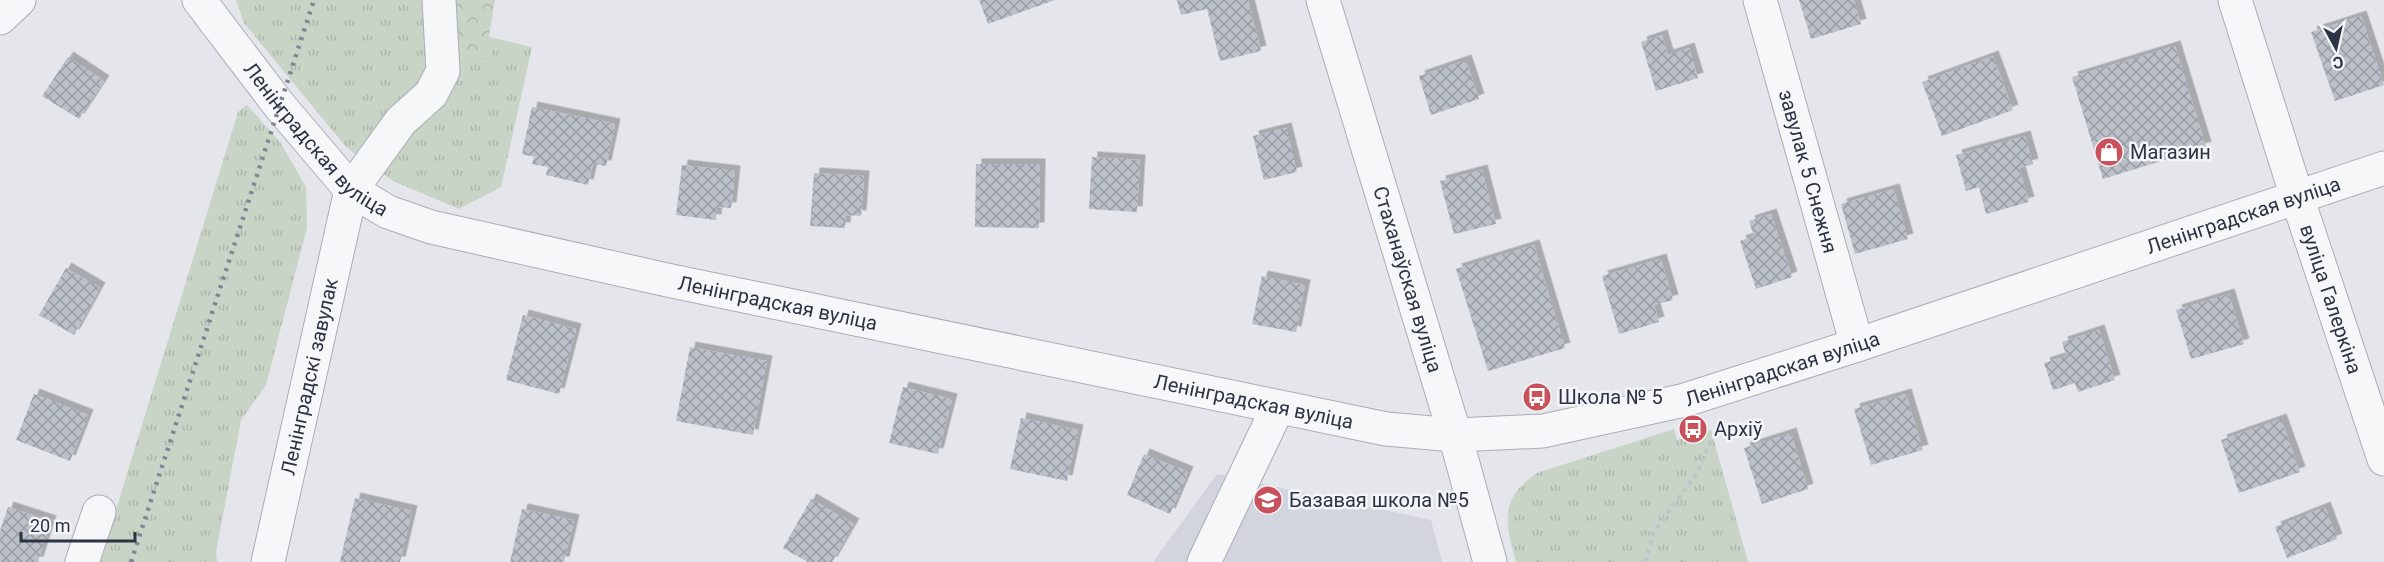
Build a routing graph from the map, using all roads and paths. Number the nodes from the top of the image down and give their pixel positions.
1 (19, 0) edge
2 (199, 0) edge
3 (439, 0) edge
4 (1323, 0) edge
5 (1760, 0) edge
6 (2235, 0) edge
7 (0, 18) edge
8 (2384, 168) edge
9 (351, 190) junction
10 (2297, 197) junction
11 (1857, 345) junction
12 (1746, 380) junction
13 (1278, 407) junction
14 (1455, 435) junction
15 (2384, 459) edge
16 (99, 512) dead end
17 (82, 562) edge
18 (268, 562) edge
19 (1204, 562) edge
20 (1490, 562) edge
21 (1645, 562) edge

1 - 7 street
2 - 9 street, Ленінградская вуліца
3 - 9 street
4 - 14 street, Стаханаўская вуліца
5 - 11 street, завулак 5 Снежня
6 - 10 street, вуліца Галеркіна
8 - 10 street, Ленінградская вуліца
9 - 13 street, Ленінградская вуліца
9 - 18 street, Ленінградскі завулак
10 - 11 street, Ленінградская вуліца
10 - 15 street, вуліца Галеркіна
11 - 12 street, Ленінградская вуліца
12 - 14 street, Ленінградская вуліца
12 - 21 path
13 - 14 street, Ленінградская вуліца
13 - 19 street
14 - 20 street, Стаханаўская вуліца
16 - 17 street

